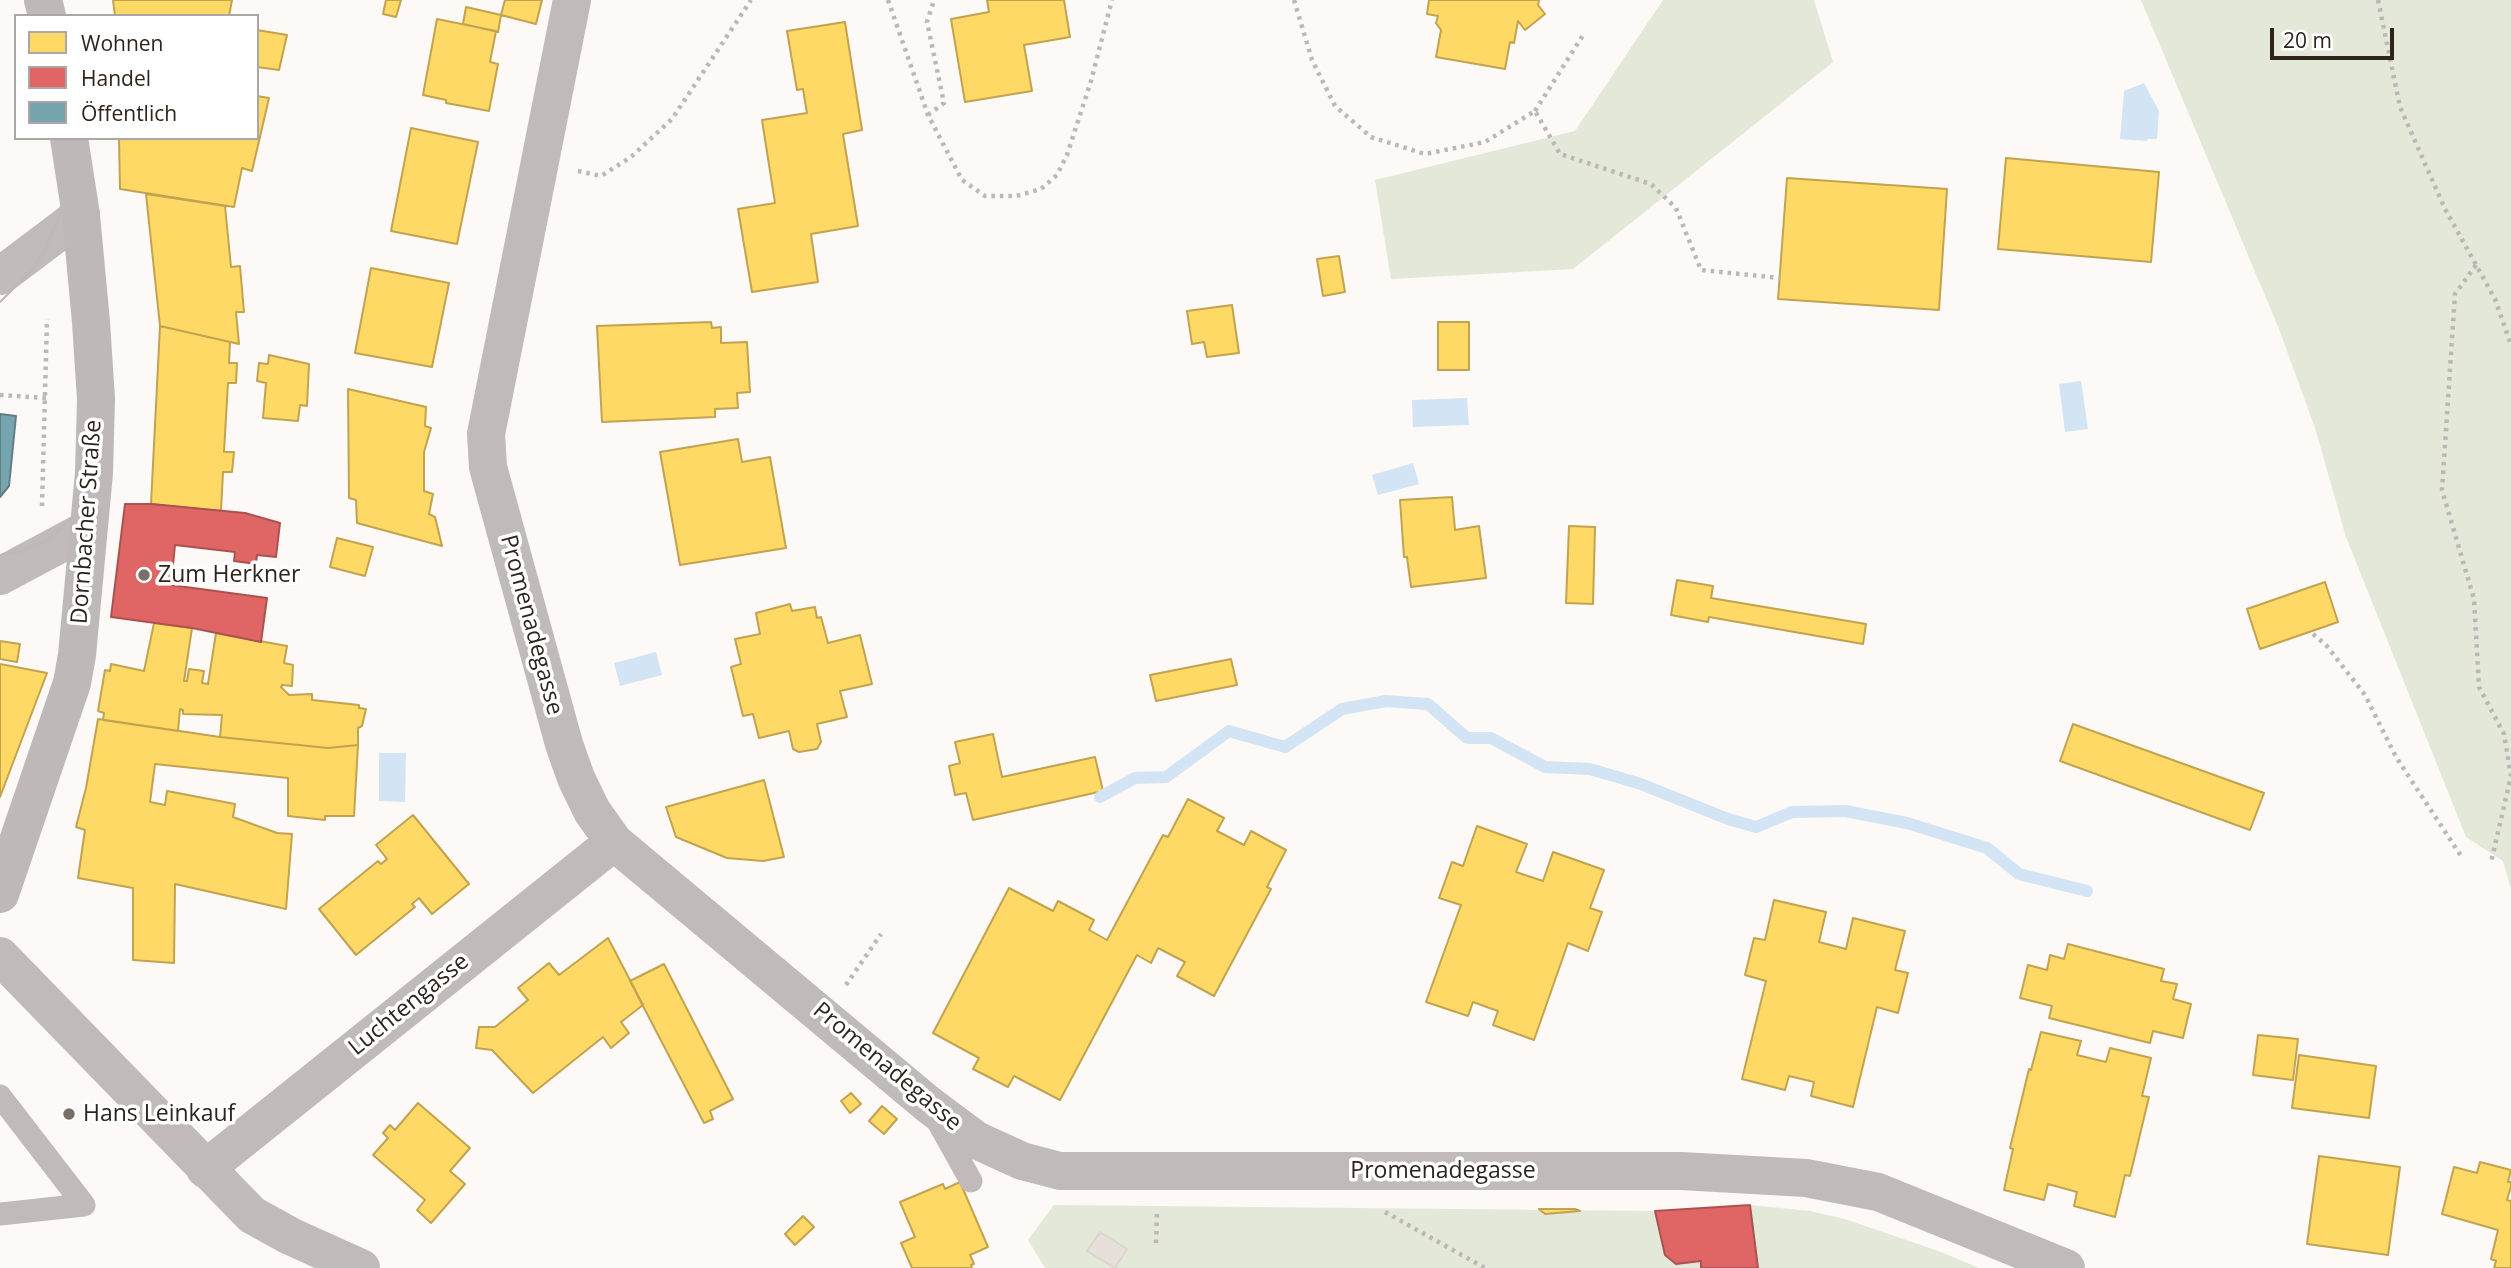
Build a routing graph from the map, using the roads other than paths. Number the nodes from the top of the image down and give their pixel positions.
1 (572, 0) edge
2 (69, 140) edge
3 (80, 215) junction
4 (0, 276) edge
5 (88, 529) junction
6 (0, 576) edge
7 (614, 842) junction
8 (0, 894) edge
9 (0, 956) edge
10 (0, 1096) edge
11 (929, 1105) junction
12 (205, 1169) junction
13 (971, 1181) dead end
14 (0, 1214) edge
15 (361, 1268) edge
16 (2066, 1268) edge

1 - 7 street, Promenadegasse
2 - 3 main road, Dornbacher Straße
3 - 4 street
3 - 5 main road, Dornbacher Straße
5 - 6 street
5 - 8 main road, Dornbacher Straße
7 - 11 street, Promenadegasse
7 - 12 street, Luchtengasse
9 - 12 street
10 - 14 lane
11 - 13 lane
11 - 16 street, Promenadegasse
12 - 15 street

